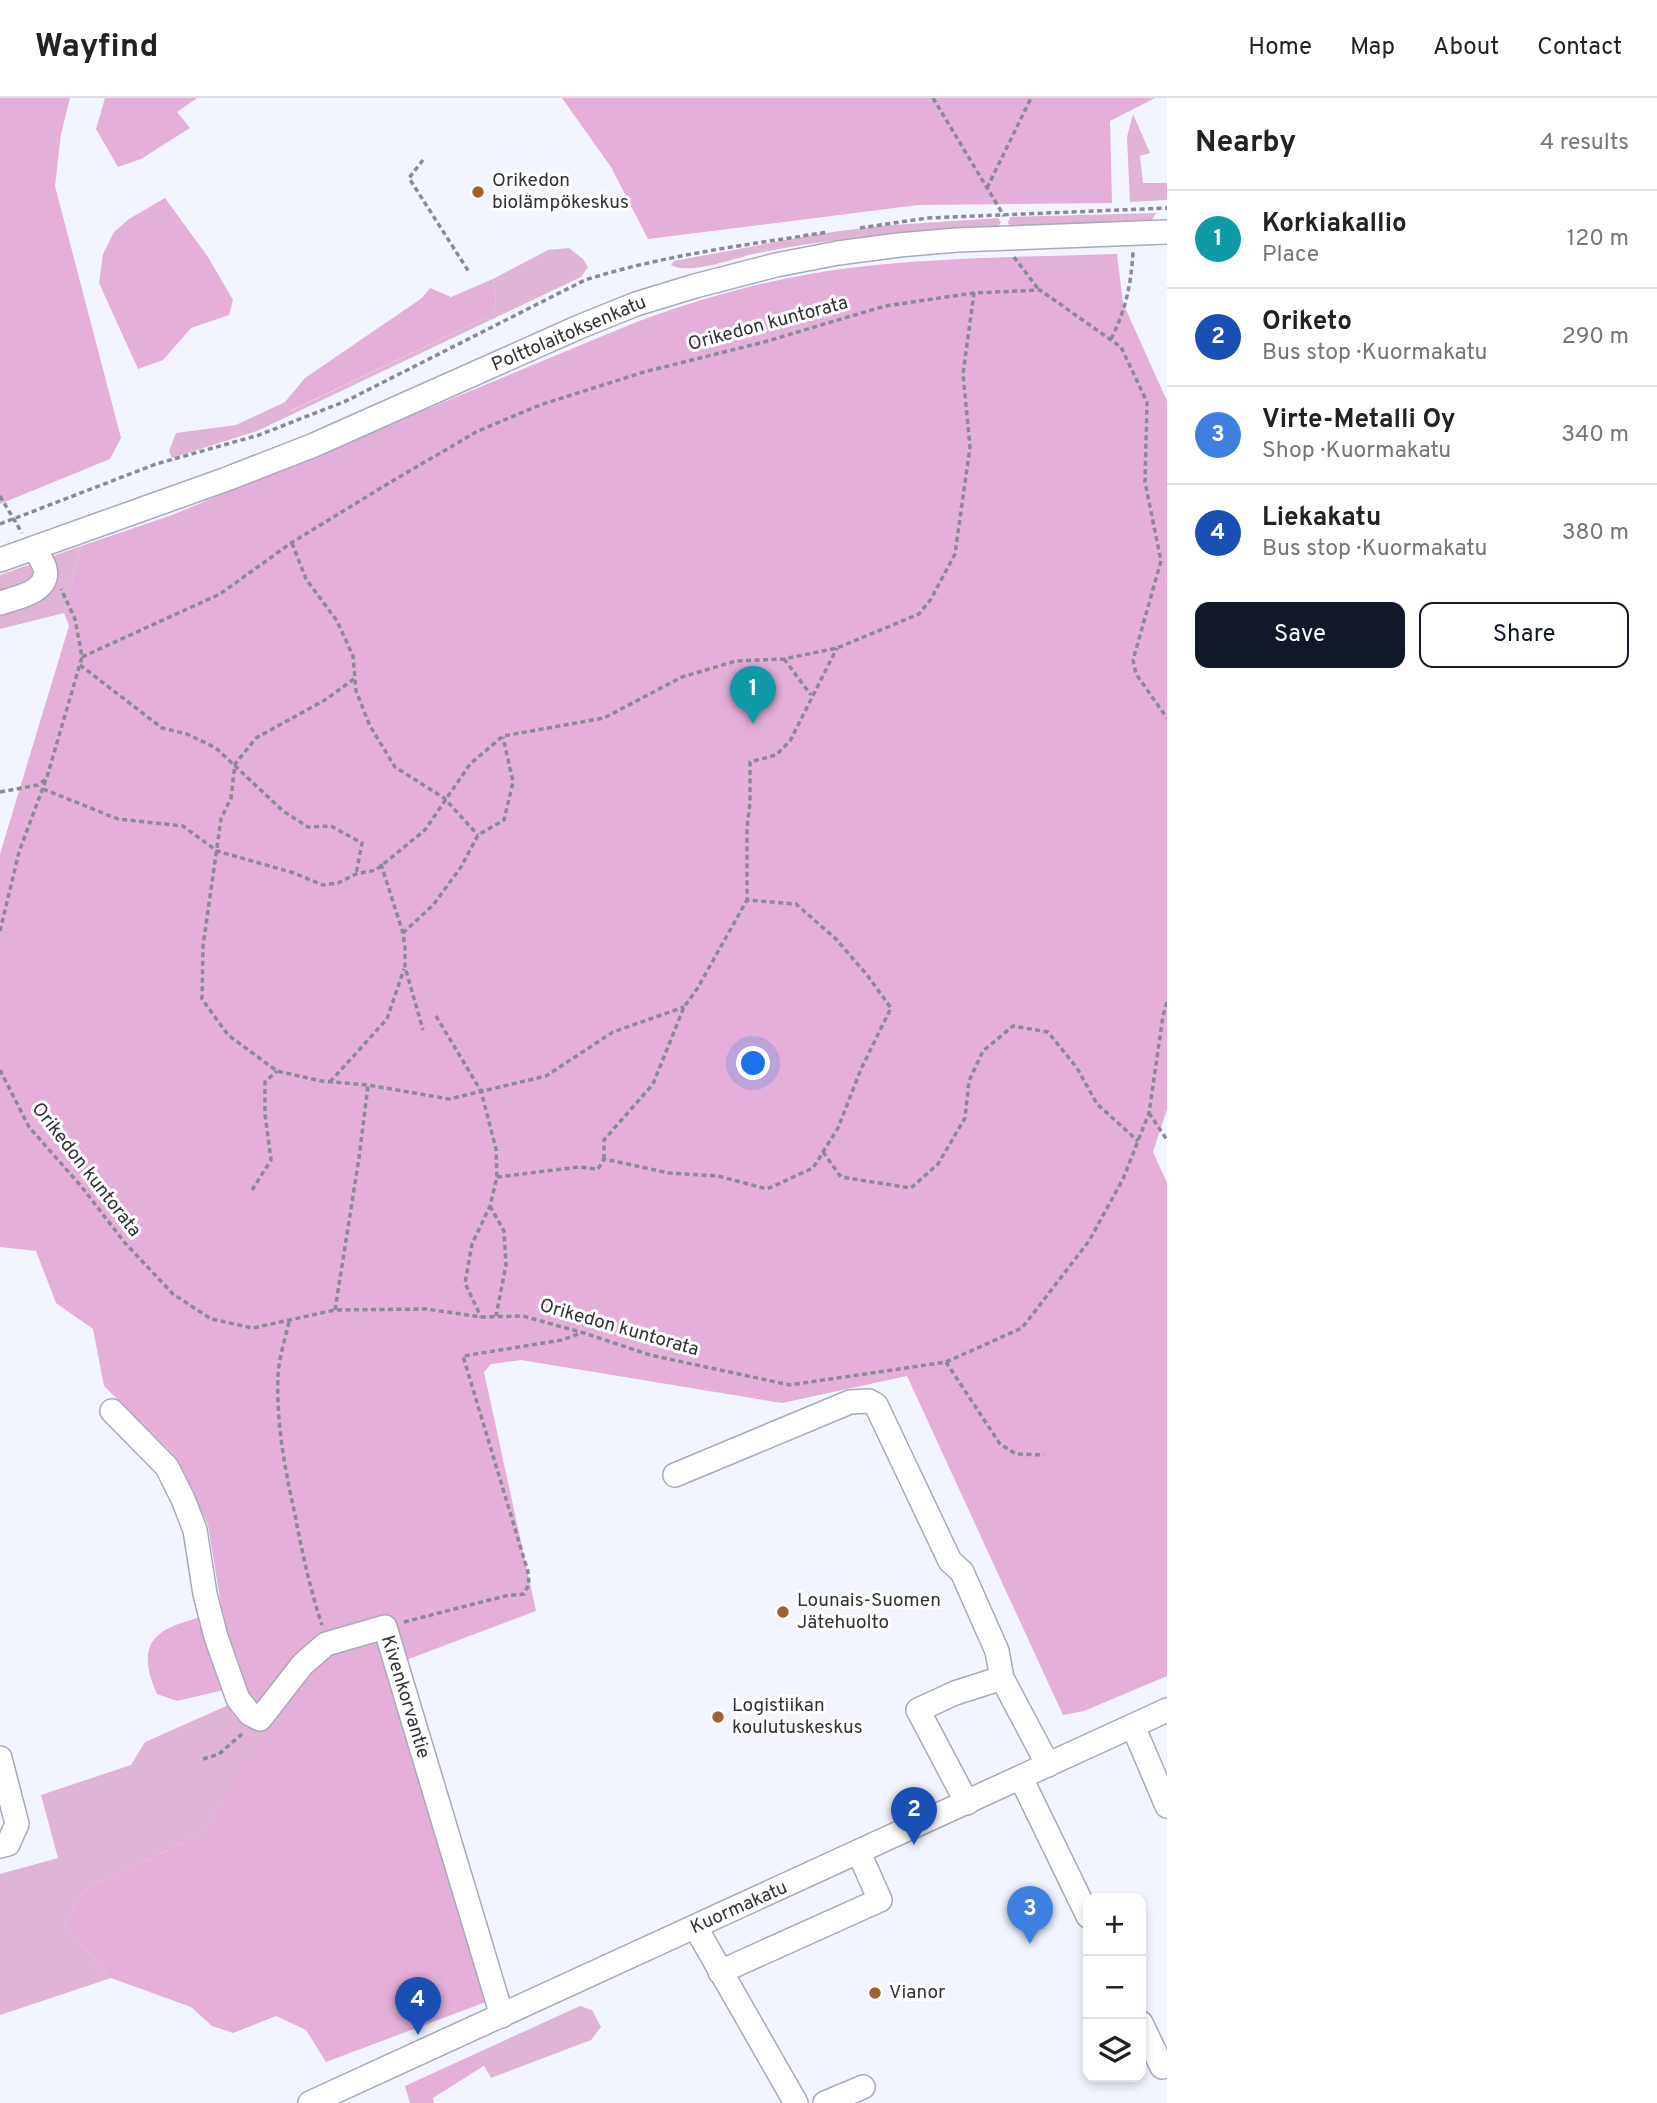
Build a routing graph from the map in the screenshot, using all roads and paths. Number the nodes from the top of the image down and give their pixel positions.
1 (933, 98) edge
2 (1031, 98) edge
3 (423, 160) dead end
4 (987, 187) junction
5 (1167, 232) edge
6 (1134, 233) junction
7 (1007, 239) junction
8 (469, 272) dead end
9 (1040, 290) junction
10 (974, 293) junction
11 (1110, 340) junction
12 (0, 496) edge
13 (291, 543) junction
14 (34, 549) junction
15 (0, 560) edge
16 (45, 570) junction
17 (0, 603) edge
18 (837, 648) junction
19 (82, 657) junction
20 (784, 659) junction
21 (80, 665) junction
22 (354, 679) junction
23 (811, 695) junction
24 (1167, 718) edge
25 (503, 736) junction
26 (235, 764) junction
27 (47, 777) junction
28 (43, 789) junction
29 (0, 792) edge
30 (444, 798) junction
31 (478, 835) junction
32 (217, 851) junction
33 (381, 864) junction
34 (356, 874) junction
35 (747, 900) junction
36 (0, 931) edge
37 (403, 933) junction
38 (405, 967) junction
39 (1167, 1002) edge
40 (684, 1007) junction
41 (436, 1016) dead end
42 (423, 1030) dead end
43 (0, 1070) edge
44 (277, 1071) junction
45 (330, 1082) junction
46 (368, 1085) junction
47 (481, 1091) junction
48 (1149, 1113) junction
49 (1167, 1140) edge
50 (1138, 1141) junction
51 (823, 1152) junction
52 (604, 1159) junction
53 (496, 1177) junction
54 (252, 1190) dead end
55 (490, 1206) junction
56 (335, 1310) junction
57 (496, 1316) junction
58 (481, 1317) junction
59 (289, 1322) junction
60 (583, 1333) junction
61 (946, 1362) junction
62 (112, 1411) dead end
63 (1044, 1455) dead end
64 (675, 1475) dead end
65 (384, 1627) junction
66 (326, 1644) junction
67 (1002, 1678) junction
68 (1167, 1710) edge
69 (260, 1719) junction
70 (1133, 1726) junction
71 (0, 1758) edge
72 (203, 1759) dead end
73 (1048, 1766) junction
74 (1021, 1778) junction
75 (967, 1803) junction
76 (1167, 1807) edge
77 (0, 1846) edge
78 (859, 1853) junction
79 (1083, 1906) edge
80 (696, 1928) junction
81 (720, 1972) junction
82 (502, 2016) junction
83 (1146, 2033) edge
84 (1167, 2065) edge
85 (863, 2087) dead end
86 (339, 2097) edge
87 (310, 2103) edge
88 (796, 2103) edge
89 (825, 2103) edge

1 - 4 path
2 - 4 path
3 - 8 path
4 - 7 path
5 - 6 street, Polttolaitoksenkatu
6 - 7 street, Polttolaitoksenkatu
6 - 11 path
7 - 9 path
7 - 14 street, Polttolaitoksenkatu
9 - 10 path, Orikedon kuntorata
9 - 11 path
10 - 13 path, Orikedon kuntorata
10 - 18 path
11 - 24 path
12 - 14 path
13 - 19 path, Orikedon kuntorata
13 - 22 path
14 - 15 street, Polttolaitoksenkatu
14 - 16 street
16 - 17 street
16 - 19 path
18 - 20 path
18 - 23 path
19 - 21 path
20 - 23 path
20 - 25 path
21 - 26 path
21 - 27 path
22 - 26 path
22 - 30 path
23 - 35 path
25 - 30 path
25 - 31 path
26 - 32 path
26 - 34 path
27 - 28 path
27 - 29 path
28 - 32 path
28 - 36 path
30 - 31 path
30 - 33 path
31 - 37 path
32 - 34 path
32 - 44 path
33 - 34 path
33 - 37 path
35 - 40 path
35 - 51 path
37 - 38 path
38 - 42 path
38 - 45 path
39 - 48 path, Orikedon kuntorata
40 - 47 path
40 - 52 path
41 - 47 path
43 - 59 path, Orikedon kuntorata
44 - 45 path
44 - 54 path
45 - 46 path
46 - 47 path
46 - 56 path
47 - 53 path
48 - 49 path
48 - 50 path, Orikedon kuntorata
50 - 51 path
50 - 61 path, Orikedon kuntorata
51 - 52 path
52 - 53 path
53 - 55 path
55 - 57 path
55 - 58 path
56 - 58 path, Orikedon kuntorata
56 - 59 path, Orikedon kuntorata
57 - 58 path, Orikedon kuntorata
57 - 60 path, Orikedon kuntorata
59 - 66 path
60 - 61 path, Orikedon kuntorata
60 - 65 path
61 - 63 path
62 - 69 street
64 - 67 street
65 - 66 street, Kivenkorvantie
65 - 82 street, Kivenkorvantie
66 - 69 street, Kivenkorvantie
67 - 73 street
67 - 75 street
68 - 70 street, Kuormakatu
69 - 72 path
70 - 73 street, Kuormakatu
70 - 76 street
71 - 77 street
73 - 74 street, Kuormakatu
74 - 75 street, Kuormakatu
74 - 79 street
75 - 78 street, Kuormakatu
78 - 80 street, Kuormakatu
78 - 81 street
80 - 81 street
80 - 82 street, Kuormakatu
81 - 88 street
82 - 86 street, Kuormakatu
83 - 84 street
85 - 89 street
86 - 87 street, Kuormakatu

